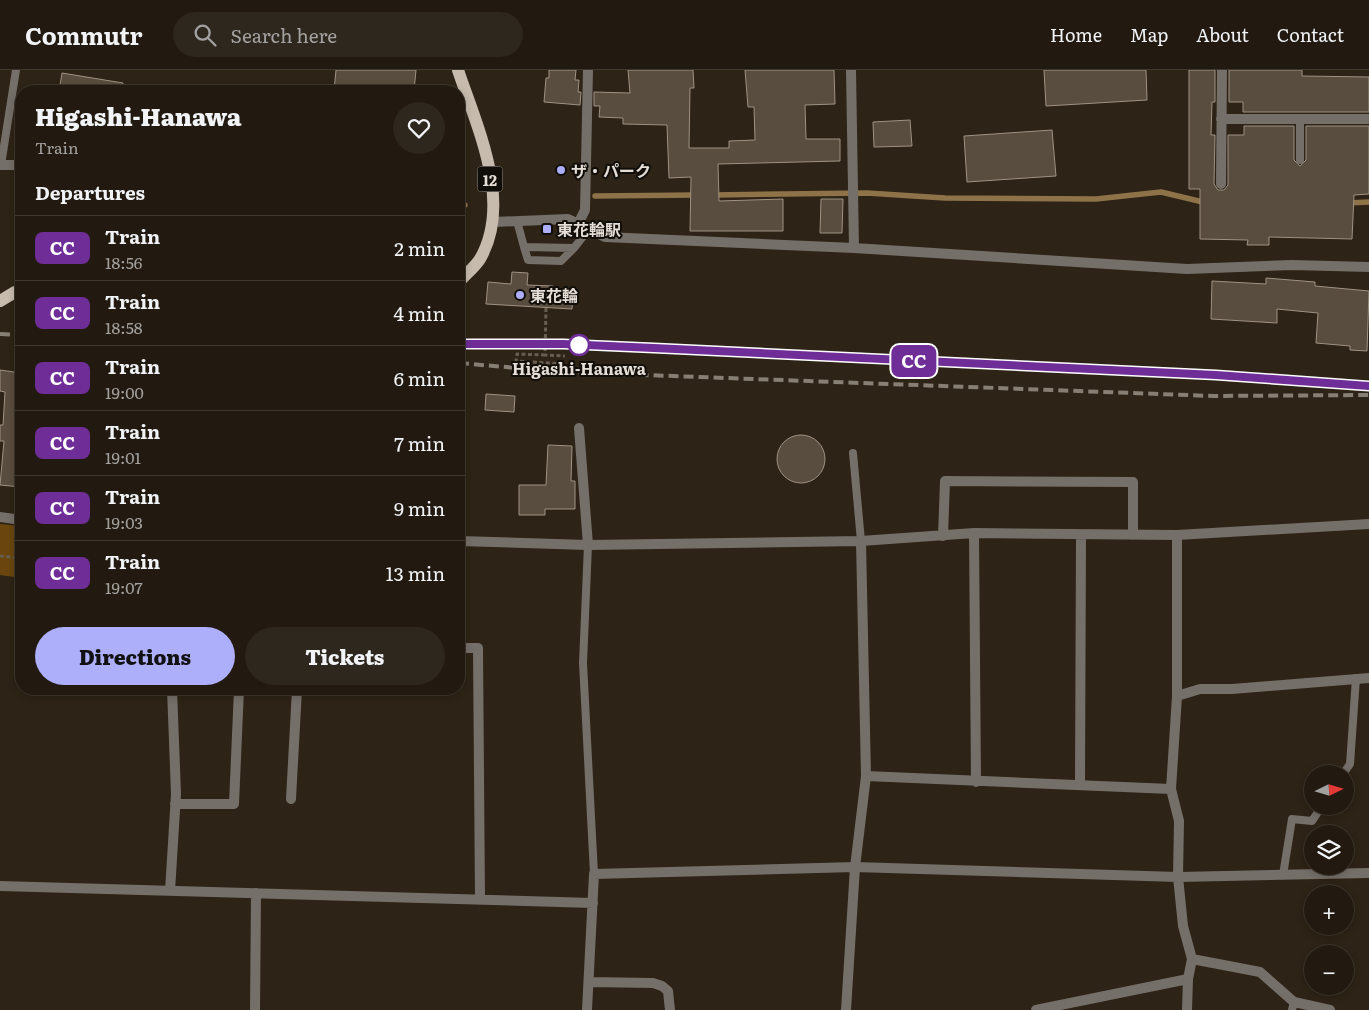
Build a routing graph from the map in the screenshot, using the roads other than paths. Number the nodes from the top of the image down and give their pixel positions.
1 (16, 70) edge
2 (458, 70) edge
3 (588, 70) edge
4 (852, 70) edge
5 (1222, 70) edge
6 (463, 85) edge
7 (465, 91) edge
8 (1221, 119) junction
9 (1300, 120) junction
10 (1369, 120) edge
11 (1300, 160) dead end
12 (1, 165) edge
13 (15, 165) edge
14 (1221, 184) dead end
15 (517, 220) junction
16 (494, 222) junction
17 (578, 224) junction
18 (589, 229) junction
19 (524, 247) junction
20 (574, 248) junction
21 (854, 248) junction
22 (1369, 267) edge
23 (465, 275) edge
24 (15, 293) edge
25 (0, 301) edge
26 (579, 428) dead end
27 (853, 453) dead end
28 (0, 517) edge
29 (15, 519) edge
30 (1369, 524) edge
31 (974, 533) junction
32 (1177, 534) junction
33 (1081, 535) junction
34 (1133, 535) junction
35 (943, 536) junction
36 (465, 541) edge
37 (861, 541) junction
38 (588, 545) junction
39 (465, 648) edge
40 (1356, 678) junction
41 (1369, 678) edge
42 (172, 695) edge
43 (239, 695) edge
44 (298, 695) edge
45 (1177, 696) junction
46 (1349, 765) edge
47 (866, 776) junction
48 (976, 782) junction
49 (1080, 785) junction
50 (1171, 789) junction
51 (291, 799) dead end
52 (175, 804) junction
53 (1316, 815) edge
54 (855, 867) junction
55 (1369, 873) edge
56 (594, 874) junction
57 (1283, 875) junction
58 (1178, 877) junction
59 (0, 886) edge
60 (170, 891) junction
61 (256, 893) junction
62 (480, 900) junction
63 (593, 903) junction
64 (1192, 960) junction
65 (1188, 979) junction
66 (589, 982) junction
67 (1293, 1006) edge
68 (255, 1010) edge
69 (587, 1010) edge
70 (670, 1010) edge
71 (846, 1010) edge
72 (1036, 1010) edge
73 (1187, 1010) edge
74 (1330, 1010) edge

1 - 12 lane
2 - 6 main road, 12
3 - 17 street
4 - 21 street
5 - 8 street
7 - 16 main road, 12
8 - 9 street
8 - 14 street
9 - 10 street
9 - 11 lane
12 - 13 street
15 - 16 street
15 - 17 street
15 - 19 lane
16 - 23 main road, 12
17 - 18 street
18 - 20 lane
18 - 21 street
19 - 20 lane
19 - 20 lane
21 - 22 street
24 - 25 main road
26 - 38 street
27 - 37 lane
28 - 29 street
30 - 32 street
31 - 33 street
31 - 35 street
31 - 48 street
32 - 34 street
32 - 45 street
33 - 34 street
33 - 49 street
34 - 35 street
35 - 37 street
36 - 38 street
37 - 38 street
37 - 47 street
38 - 56 lane
39 - 62 street
40 - 41 street
40 - 45 street
40 - 46 lane
42 - 52 street
43 - 52 street
44 - 51 street
45 - 50 street
47 - 48 street
47 - 54 street
48 - 49 street
49 - 50 street
50 - 58 street
52 - 60 street
53 - 57 lane
54 - 56 street
54 - 58 street
54 - 71 street
55 - 57 street
56 - 63 street
57 - 58 street
58 - 64 street
59 - 60 street
60 - 61 street
61 - 62 street
61 - 68 street
62 - 63 street
63 - 66 street
64 - 65 street
64 - 67 street
65 - 72 street
65 - 73 street
66 - 69 street
66 - 70 street
67 - 74 street

